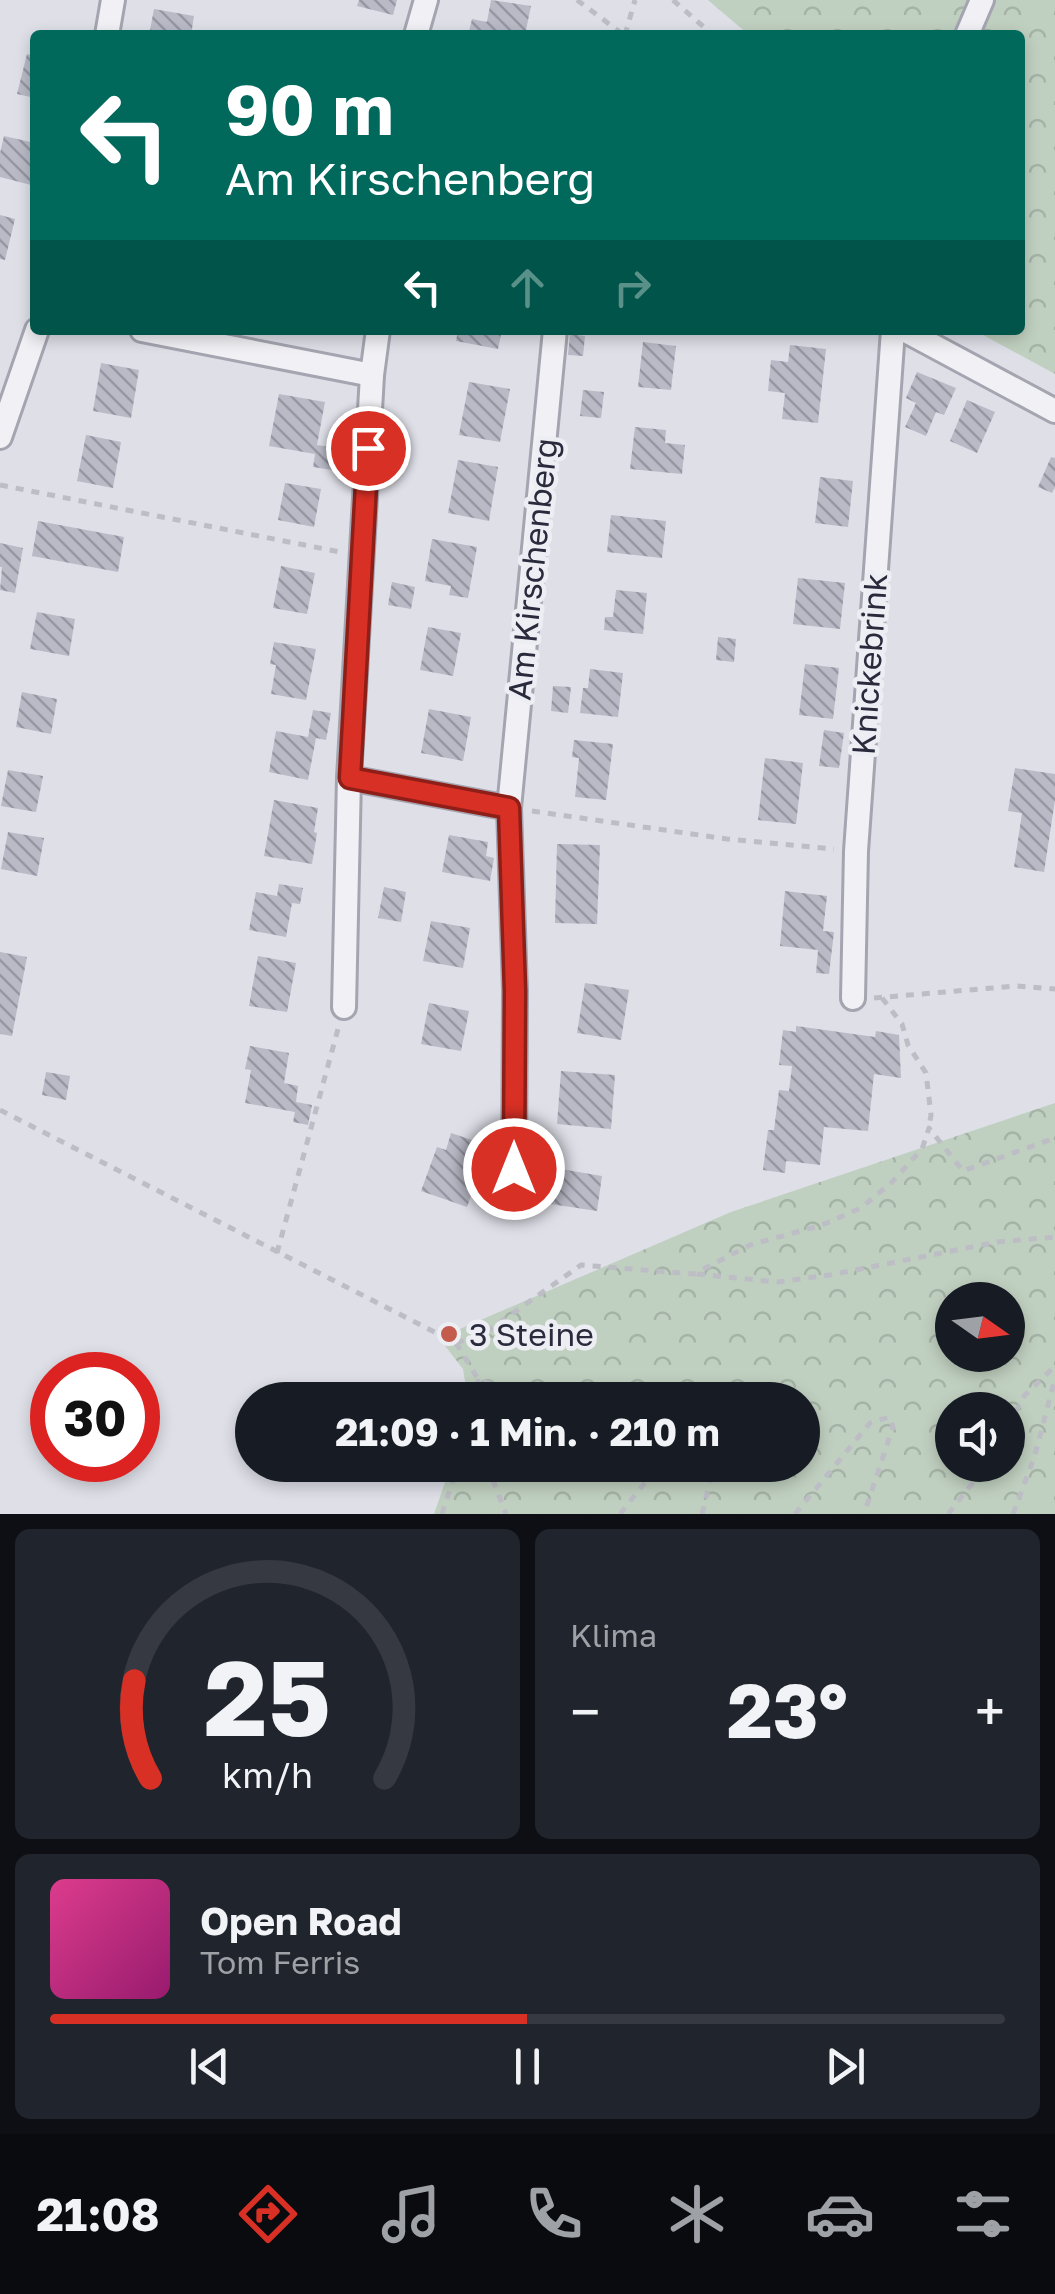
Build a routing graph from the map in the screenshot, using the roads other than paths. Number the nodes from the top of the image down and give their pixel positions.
1 (112, 0) edge
2 (426, 0) edge
3 (982, 0) edge
4 (107, 30) edge
5 (417, 30) edge
6 (969, 30) edge
7 (35, 335) edge
8 (168, 335) edge
9 (377, 335) edge
10 (555, 335) edge
11 (892, 335) edge
12 (913, 335) edge
13 (372, 375) junction
14 (1055, 411) edge
15 (0, 436) edge
16 (350, 778) junction
17 (509, 808) junction
18 (853, 998) road end
19 (344, 1008) road end
20 (514, 1169) dead end

1 - 4 street
2 - 5 street
3 - 6 street
7 - 15 street
8 - 13 street
9 - 13 street
10 - 17 street, Am Kirschenberg
11 - 18 street, Knickebrink
12 - 14 street
13 - 16 street
16 - 17 street
16 - 19 street
17 - 20 street, Am Kirschenberg

